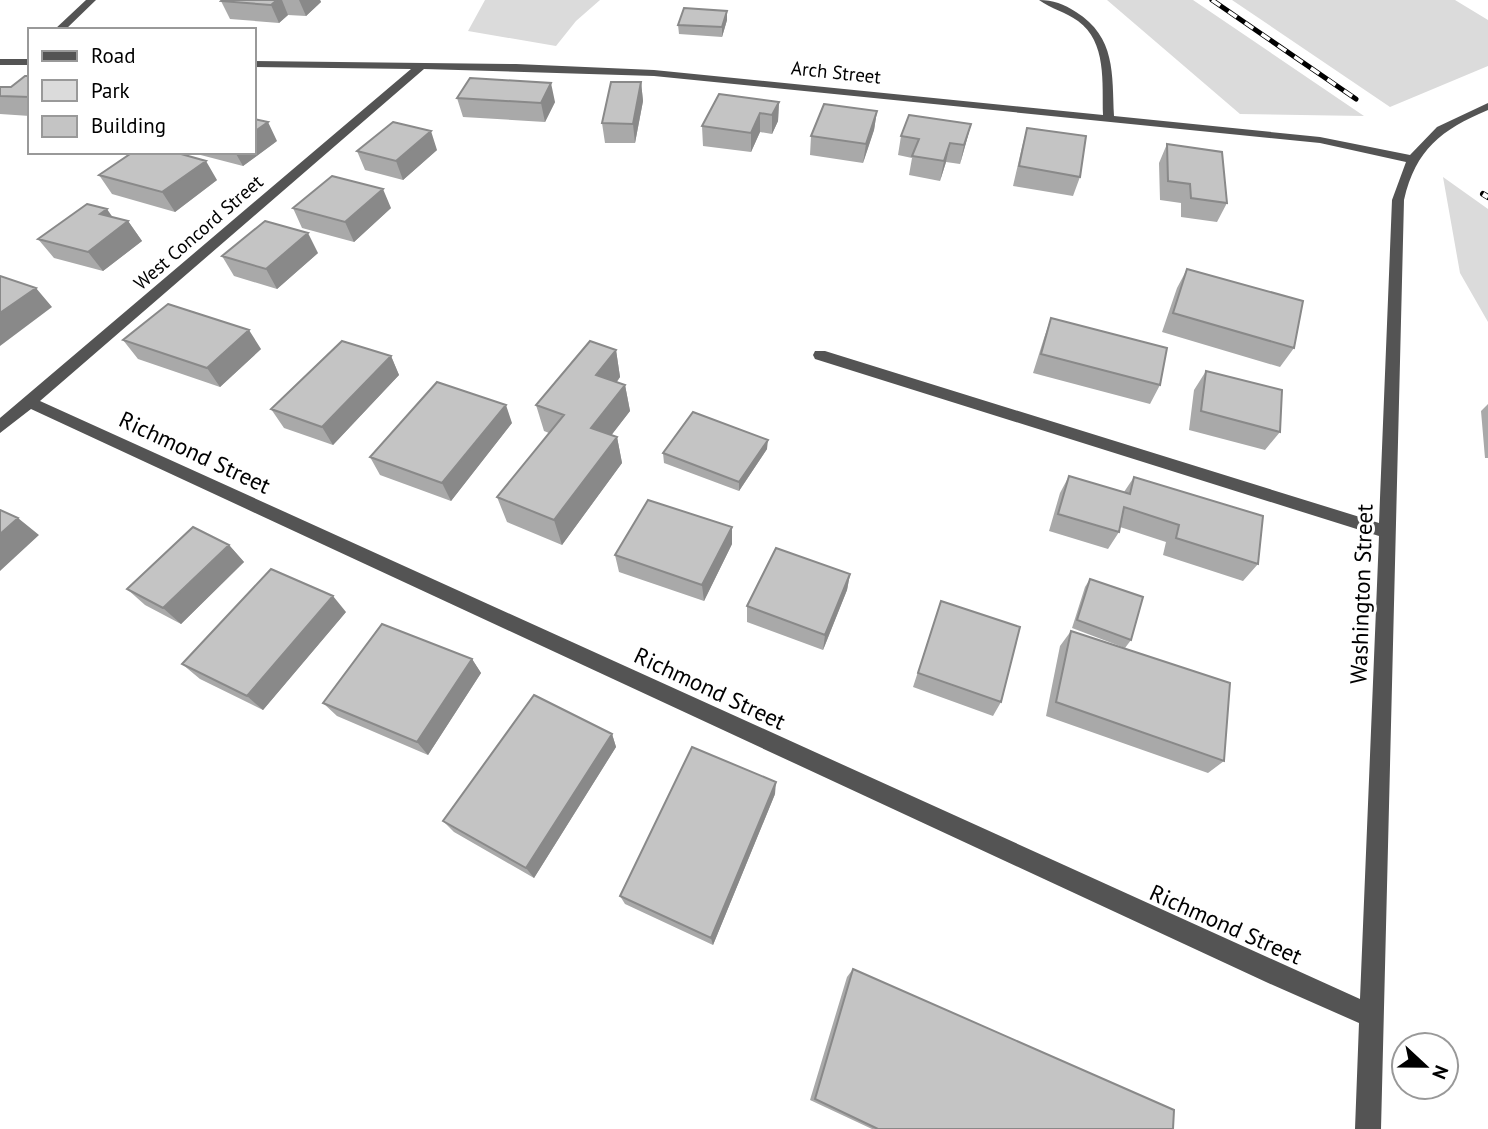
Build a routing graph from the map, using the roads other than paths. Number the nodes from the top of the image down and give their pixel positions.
1 (91, 0) edge
2 (1044, 0) edge
3 (62, 28) edge
4 (28, 60) edge
5 (0, 62) edge
6 (256, 64) edge
7 (421, 66) junction
8 (1488, 106) edge
9 (1109, 117) junction
10 (1410, 159) junction
11 (820, 355) dead end
12 (29, 402) junction
13 (0, 427) edge
14 (1387, 532) junction
15 (1372, 1016) junction
16 (1368, 1129) edge

1 - 3 street
2 - 9 street
4 - 5 street
6 - 7 street, Arch Street
7 - 9 street, Arch Street
7 - 12 street, West Concord Street
8 - 10 street, Washington Street
9 - 10 street, Arch Street
10 - 14 street, Washington Street
11 - 14 street
12 - 13 street, West Concord Street
12 - 15 street, Richmond Street
14 - 15 street, Washington Street
15 - 16 street, Washington Street

